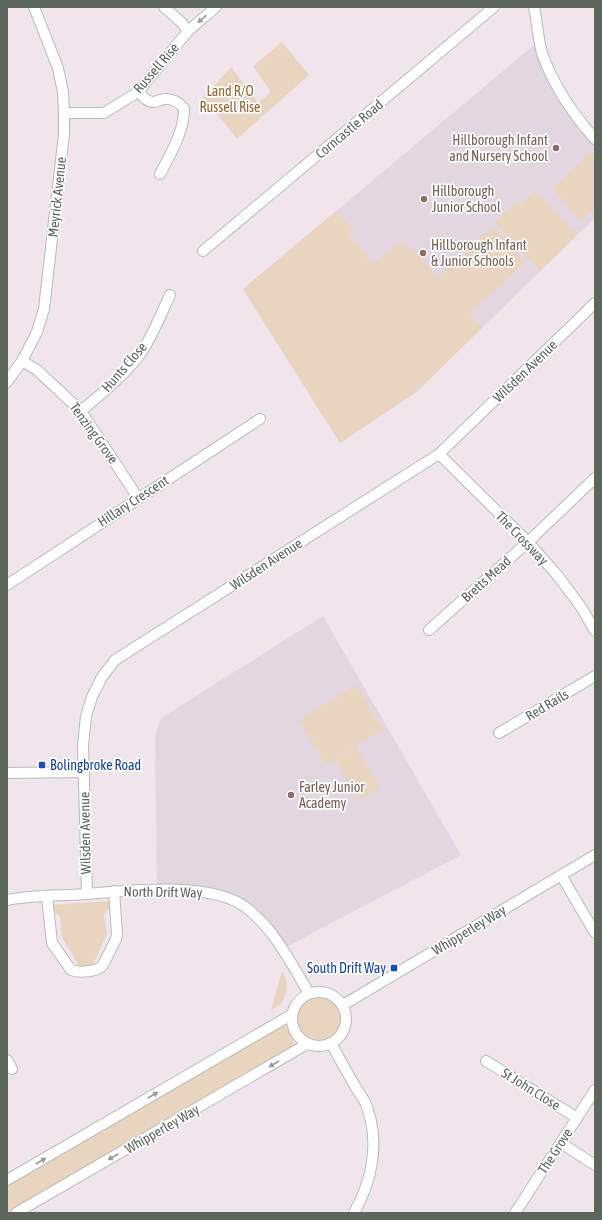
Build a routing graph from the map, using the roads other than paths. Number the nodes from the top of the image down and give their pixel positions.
1 (34, 7) edge
2 (164, 7) edge
3 (216, 7) edge
4 (494, 7) edge
5 (534, 7) edge
6 (188, 31) junction
7 (138, 92) junction
8 (64, 113) junction
9 (595, 139) edge
10 (160, 174) dead end
11 (203, 251) dead end
12 (170, 295) dead end
13 (595, 303) edge
14 (22, 361) junction
15 (7, 382) edge
16 (81, 411) junction
17 (260, 419) dead end
18 (439, 454) junction
19 (595, 478) edge
20 (138, 498) junction
21 (528, 542) junction
22 (7, 585) edge
23 (429, 630) dead end
24 (595, 631) edge
25 (595, 676) edge
26 (500, 734) dead end
27 (84, 772) junction
28 (7, 773) edge
29 (595, 855) edge
30 (561, 875) junction
31 (114, 891) junction
32 (87, 894) junction
33 (47, 896) junction
34 (7, 900) edge
35 (595, 933) edge
36 (309, 993) junction
37 (343, 1005) junction
38 (291, 1015) junction
39 (307, 1044) junction
40 (331, 1044) junction
41 (486, 1061) dead end
42 (595, 1090) edge
43 (576, 1118) junction
44 (561, 1143) junction
45 (595, 1165) edge
46 (7, 1180) edge
47 (16, 1213) edge
48 (354, 1213) edge
49 (515, 1213) edge

1 - 8 street, Meyrick Avenue
2 - 6 street
3 -> 6 street, Russell Rise
4 - 11 street, Corncastle Road
5 - 9 street
6 - 7 street, Russell Rise
7 - 8 street, Russell Rise
7 - 10 street
8 - 14 street, Meyrick Avenue
12 - 16 street, Hunts Close
13 - 18 street, Wilsden Avenue
14 - 15 street, Meyrick Avenue
14 - 16 street, Tenzing Grove
16 - 20 street, Tenzing Grove
17 - 20 street, Hillary Crescent
18 - 21 street, The Crossway
18 - 27 street, Wilsden Avenue
19 - 21 street, Bretts Mead
20 - 22 street, Hillary Crescent
21 - 23 street, Bretts Mead
21 - 24 street, The Crossway
25 - 26 street, Red Rails
27 - 28 street
27 - 32 street, Wilsden Avenue
29 - 30 street, Whipperley Way
30 - 35 street
30 - 37 street, Whipperley Way
31 - 32 street, North Drift Way
31 - 33 street, North Drift Way
31 - 36 street, North Drift Way
32 - 33 street, North Drift Way
33 - 34 street, North Drift Way
36 - 37 street
36 - 38 street
37 - 40 street
38 - 39 street
46 -> 38 street
39 - 40 street
39 -> 47 street, Whipperley Way
40 - 48 street
41 - 43 street, St John Close
42 - 43 street, The Grove
43 - 44 street, The Grove
44 - 45 street
44 - 49 street, The Grove

